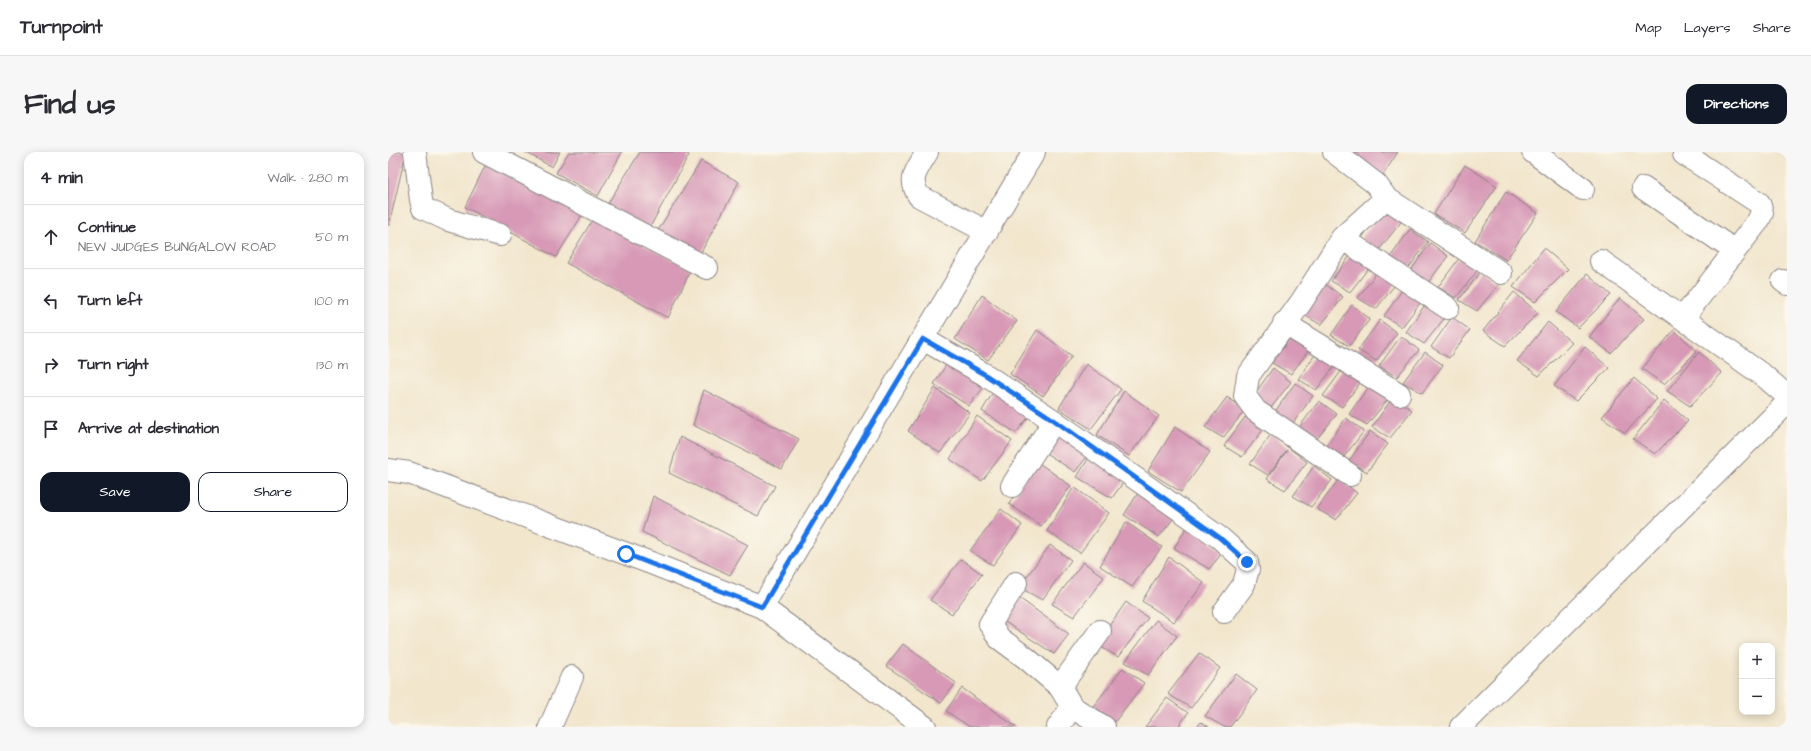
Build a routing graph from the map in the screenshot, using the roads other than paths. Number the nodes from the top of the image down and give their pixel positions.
1 (415, 152) edge
2 (484, 152) edge
3 (927, 152) edge
4 (1034, 152) edge
5 (1334, 152) edge
6 (1536, 153) edge
7 (1684, 154) dead end
8 (1643, 188) dead end
9 (1582, 189) dead end
10 (1386, 198) junction
11 (987, 232) junction
12 (500, 236) dead end
13 (1342, 238) junction
14 (1735, 251) junction
15 (1601, 261) dead end
16 (706, 268) dead end
17 (1501, 273) dead end
18 (1448, 308) dead end
19 (1683, 318) junction
20 (1284, 323) junction
21 (923, 339) junction
22 (1399, 394) dead end
23 (1787, 396) edge
24 (1787, 403) edge
25 (1054, 420) junction
26 (388, 470) edge
27 (1350, 476) dead end
28 (1012, 486) dead end
29 (1016, 582) dead end
30 (762, 607) junction
31 (1224, 612) dead end
32 (1100, 631) dead end
33 (572, 677) dead end
34 (1060, 687) junction
35 (1072, 707) junction
36 (550, 727) edge
37 (925, 727) edge
38 (1058, 727) edge
39 (1104, 727) edge
40 (1461, 727) edge

1 - 12 street
2 - 16 street
3 - 11 street
4 - 11 street
5 - 10 street
6 - 9 street
7 - 14 street
8 - 14 street
10 - 13 street
10 - 17 street
11 - 21 street
13 - 18 street
13 - 20 street
14 - 19 street
15 - 19 street
19 - 23 street
20 - 22 street
20 - 27 street
21 - 25 street
21 - 30 street
24 - 40 street
25 - 28 street
25 - 31 street
26 - 30 street
29 - 34 street
30 - 37 street
32 - 34 street
33 - 36 street
34 - 35 street
35 - 38 street
35 - 39 street

